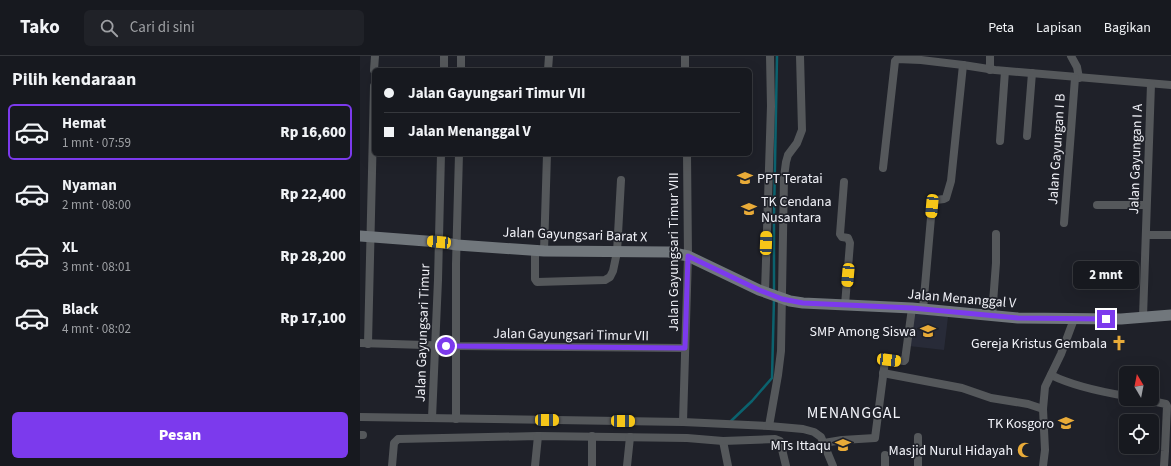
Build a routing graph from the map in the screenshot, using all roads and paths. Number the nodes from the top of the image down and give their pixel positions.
1 (375, 56) edge
2 (444, 56) edge
3 (461, 56) edge
4 (549, 56) edge
5 (685, 56) edge
6 (770, 56) edge
7 (800, 56) edge
8 (990, 56) edge
9 (1071, 56) edge
10 (963, 65) junction
11 (374, 68) edge
12 (444, 68) edge
13 (461, 68) edge
14 (548, 68) edge
15 (686, 68) edge
16 (990, 70) junction
17 (1005, 71) junction
18 (1032, 73) junction
19 (1077, 78) junction
20 (1151, 84) junction
21 (1171, 85) edge
22 (372, 119) edge
23 (1027, 136) dead end
24 (1000, 141) dead end
25 (441, 156) edge
26 (459, 156) edge
27 (546, 156) edge
28 (687, 156) edge
29 (883, 168) dead end
30 (621, 180) dead end
31 (844, 182) dead end
32 (1098, 205) dead end
33 (1146, 205) junction
34 (1064, 223) dead end
35 (996, 234) dead end
36 (1146, 235) junction
37 (1171, 235) edge
38 (365, 236) edge
39 (439, 242) junction
40 (457, 245) junction
41 (540, 250) junction
42 (618, 252) junction
43 (688, 256) junction
44 (774, 296) junction
45 (845, 305) junction
46 (918, 309) junction
47 (1171, 315) edge
48 (992, 316) junction
49 (1143, 317) junction
50 (1074, 319) junction
51 (364, 344) edge
52 (435, 345) junction
53 (457, 346) junction
54 (685, 348) junction
55 (883, 373) junction
56 (1051, 374) junction
57 (1119, 395) edge
58 (1159, 403) edge
59 (1043, 409) junction
60 (360, 417) edge
61 (432, 418) junction
62 (456, 419) junction
63 (683, 422) junction
64 (769, 426) junction
65 (538, 436) junction
66 (592, 436) junction
67 (630, 437) junction
68 (918, 437) dead end
69 (723, 441) junction
70 (824, 443) junction
71 (885, 454) dead end
72 (392, 466) edge
73 (535, 466) edge
74 (592, 466) edge
75 (627, 466) edge
76 (728, 466) edge
77 (786, 466) edge
78 (833, 466) edge
79 (885, 466) edge
80 (918, 466) edge
81 (1043, 466) edge
82 (1164, 466) edge

1 - 11 street
2 - 12 street
3 - 13 street
4 - 14 street
5 - 15 street
6 - 44 street
7 - 44 street
8 - 16 street
9 - 19 street
10 - 16 street
10 - 29 street
10 - 46 street
16 - 17 street
17 - 18 street
17 - 24 street
18 - 19 street
18 - 23 street
19 - 20 street
19 - 34 street, Jalan Gayungan I B
20 - 21 street
20 - 33 street, Jalan Gayungan I A
22 - 38 street
25 - 39 street, Jalan Gayungsari Timur
26 - 40 street
27 - 41 street
28 - 43 street, Jalan Gayungsari Timur VIII
30 - 42 street
31 - 45 street
32 - 33 street
33 - 36 street, Jalan Gayungan I A
35 - 48 street
36 - 37 street
36 - 49 street, Jalan Gayungan I A
38 - 39 street, Jalan Gayungsari Barat X
38 - 51 street
39 - 40 street, Jalan Gayungsari Barat X
39 - 52 street, Jalan Gayungsari Timur
40 - 41 street, Jalan Gayungsari Barat X
40 - 53 street
41 - 42 street, Jalan Gayungsari Barat X
41 - 42 street
42 - 43 street, Jalan Gayungsari Barat X
43 - 44 street, Jalan Gayungsari Barat X
43 - 54 street, Jalan Gayungsari Timur VIII
44 - 45 street, Jalan Menanggal V
44 - 64 street
45 - 46 street, Jalan Menanggal V
46 - 48 street, Jalan Menanggal V
46 - 55 street
47 - 49 street, Jalan Menanggal V
48 - 50 street, Jalan Menanggal V
49 - 50 street, Jalan Menanggal V
50 - 56 street
51 - 52 street, Jalan Gayungsari Timur VII
52 - 53 street, Jalan Gayungsari Timur VII
52 - 61 street, Jalan Gayungsari Timur
53 - 54 street, Jalan Gayungsari Timur VII
53 - 62 street
54 - 63 street, Jalan Gayungsari Timur VIII
55 - 59 street
55 - 70 street
56 - 57 street
56 - 59 street
58 - 82 street
59 - 81 street
60 - 61 street
61 - 62 street
62 - 63 street
63 - 64 street
64 - 70 street
65 - 66 street
65 - 72 street
65 - 73 street
66 - 67 street
66 - 74 street
67 - 69 street
67 - 75 street
68 - 80 street
69 - 76 street
69 - 77 street
70 - 78 street
71 - 79 street

